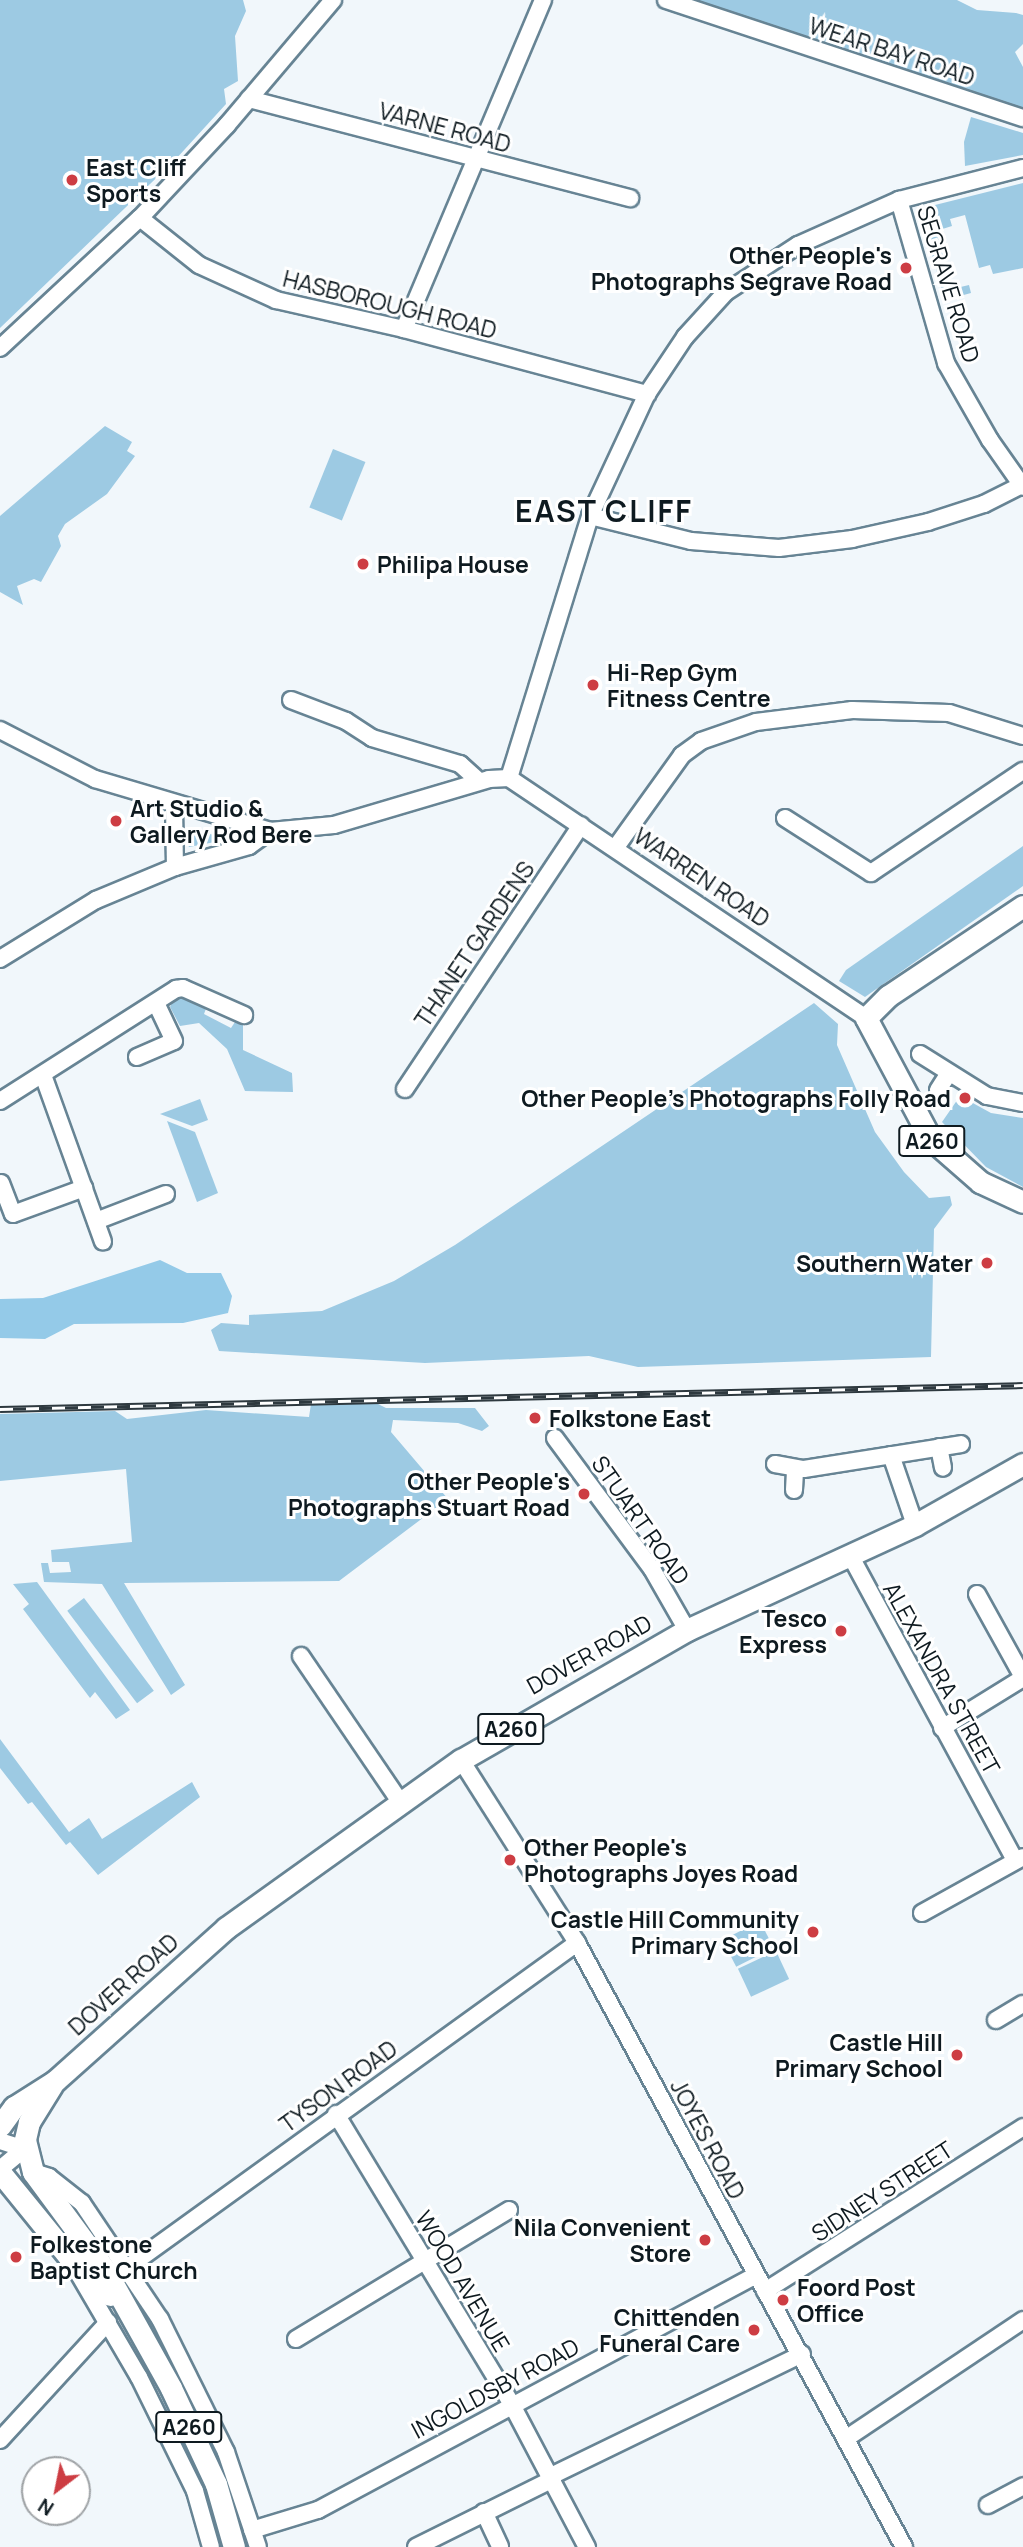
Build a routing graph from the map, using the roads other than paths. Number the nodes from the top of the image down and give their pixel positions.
1 (333, 0) edge
2 (543, 0) edge
3 (666, 0) edge
4 (249, 99) junction
5 (1023, 118) edge
6 (477, 158) junction
7 (1023, 168) edge
8 (630, 198) dead end
9 (900, 200) junction
10 (140, 218) junction
11 (404, 329) junction
12 (0, 348) edge
13 (648, 394) junction
14 (1022, 486) edge
15 (590, 516) junction
16 (291, 700) dead end
17 (0, 730) edge
18 (1023, 736) edge
19 (1023, 771) edge
20 (509, 778) junction
21 (480, 782) junction
22 (174, 805) junction
23 (785, 818) dead end
24 (581, 825) junction
25 (270, 831) junction
26 (616, 847) junction
27 (175, 867) junction
28 (1023, 906) edge
29 (0, 959) edge
30 (905, 987) junction
31 (156, 1003) junction
32 (244, 1015) dead end
33 (866, 1018) junction
34 (882, 1042) junction
35 (920, 1054) dead end
36 (136, 1057) dead end
37 (949, 1073) junction
38 (43, 1074) junction
39 (405, 1089) dead end
40 (938, 1090) dead end
41 (0, 1101) edge
42 (1023, 1104) edge
43 (1, 1183) edge
44 (84, 1188) junction
45 (166, 1194) dead end
46 (1023, 1202) edge
47 (96, 1221) junction
48 (103, 1242) dead end
49 (555, 1438) dead end
50 (961, 1444) dead end
51 (939, 1447) junction
52 (891, 1455) junction
53 (775, 1464) dead end
54 (1023, 1464) edge
55 (943, 1468) dead end
56 (795, 1469) junction
57 (794, 1490) dead end
58 (915, 1525) junction
59 (850, 1555) junction
60 (977, 1594) dead end
61 (687, 1630) junction
62 (301, 1656) dead end
63 (1023, 1677) edge
64 (942, 1728) junction
65 (461, 1760) junction
66 (399, 1800) junction
67 (1021, 1858) edge
68 (922, 1913) dead end
69 (577, 1943) junction
70 (1023, 2004) edge
71 (996, 2020) dead end
72 (55, 2081) junction
73 (336, 2114) junction
74 (0, 2126) edge
75 (1023, 2127) edge
76 (0, 2141) edge
77 (24, 2149) junction
78 (0, 2170) edge
79 (33, 2172) junction
80 (509, 2210) dead end
81 (69, 2257) junction
82 (423, 2261) junction
83 (128, 2267) junction
84 (756, 2275) junction
85 (765, 2291) junction
86 (133, 2319) junction
87 (1023, 2320) edge
88 (108, 2322) junction
89 (296, 2339) dead end
90 (802, 2354) junction
91 (512, 2405) junction
92 (848, 2438) junction
93 (0, 2440) edge
94 (552, 2477) junction
95 (1023, 2486) edge
96 (988, 2505) dead end
97 (484, 2512) junction
98 (252, 2530) junction
99 (228, 2545) edge
100 (211, 2547) edge
101 (258, 2547) edge
102 (416, 2547) edge
103 (500, 2547) edge
104 (587, 2547) edge
105 (904, 2547) edge

1 - 4 street
2 - 6 street
3 - 5 street, WEAR BAY ROAD
4 - 6 street, VARNE ROAD
4 - 10 street
6 - 8 street, VARNE ROAD
6 - 11 street
7 - 9 street
9 - 13 street
9 - 14 street, SEGRAVE ROAD
10 - 11 street, HASBOROUGH ROAD
10 - 12 street
11 - 13 street, HASBOROUGH ROAD
13 - 15 street
14 - 15 street
15 - 20 street
16 - 21 street
17 - 22 street
18 - 26 street
19 - 23 street
20 - 21 street
20 - 24 street, WARREN ROAD
21 - 25 street
22 - 25 street
22 - 27 street
24 - 26 street, WARREN ROAD
24 - 39 street, THANET GARDENS
25 - 27 street
26 - 33 street, WARREN ROAD
27 - 29 street
28 - 30 main road
30 - 33 main road
30 - 34 main road
31 - 32 street
31 - 36 street
31 - 38 street
33 - 34 main road, A260
34 - 46 main road, A260
35 - 37 street
37 - 40 street
37 - 42 street
38 - 41 street
38 - 44 street
43 - 44 street
44 - 47 street
45 - 47 street
47 - 48 street
49 - 61 street, STUART ROAD
50 - 51 street
51 - 52 street
51 - 55 street
52 - 56 street
52 - 58 street
53 - 56 street
54 - 58 main road, DOVER ROAD / A260
56 - 57 street
58 - 59 main road, DOVER ROAD / A260
59 - 61 main road, DOVER ROAD / A260
59 - 64 street, ALEXANDRA STREET
60 - 63 street
61 - 65 main road, DOVER ROAD / A260
62 - 66 street
63 - 64 street
64 - 67 street, ALEXANDRA STREET
65 - 66 main road, DOVER ROAD / A260
65 - 69 street, JOYES ROAD
66 - 72 main road, DOVER ROAD / A260
67 - 68 street
69 - 73 street, TYSON ROAD
69 - 84 street, JOYES ROAD
70 - 71 street
72 - 74 main road, A260
72 - 77 main road, A260
73 - 82 street, WOOD AVENUE
73 - 83 street, TYSON ROAD
75 - 85 street, SIDNEY STREET
76 - 77 street
77 - 78 street
77 - 79 main road, A260
78 - 81 main road, A260
79 - 83 street
79 - 86 main road, A260
80 - 82 street
81 - 86 main road, A260
81 - 88 street
82 - 89 street
82 - 91 street, WOOD AVENUE
83 - 98 street
84 - 85 street, JOYES ROAD
84 - 91 street, INGOLDSBY ROAD
85 - 90 street, JOYES ROAD
86 - 99 main road, A260
87 - 92 street
88 - 93 street
88 - 100 street
90 - 92 street, JOYES ROAD
90 - 94 street
91 - 94 street, WOOD AVENUE
91 - 98 street, INGOLDSBY ROAD
92 - 105 street, JOYES ROAD
94 - 97 street
94 - 104 street, WOOD AVENUE
95 - 96 street
97 - 102 street
97 - 103 street
98 - 101 street

